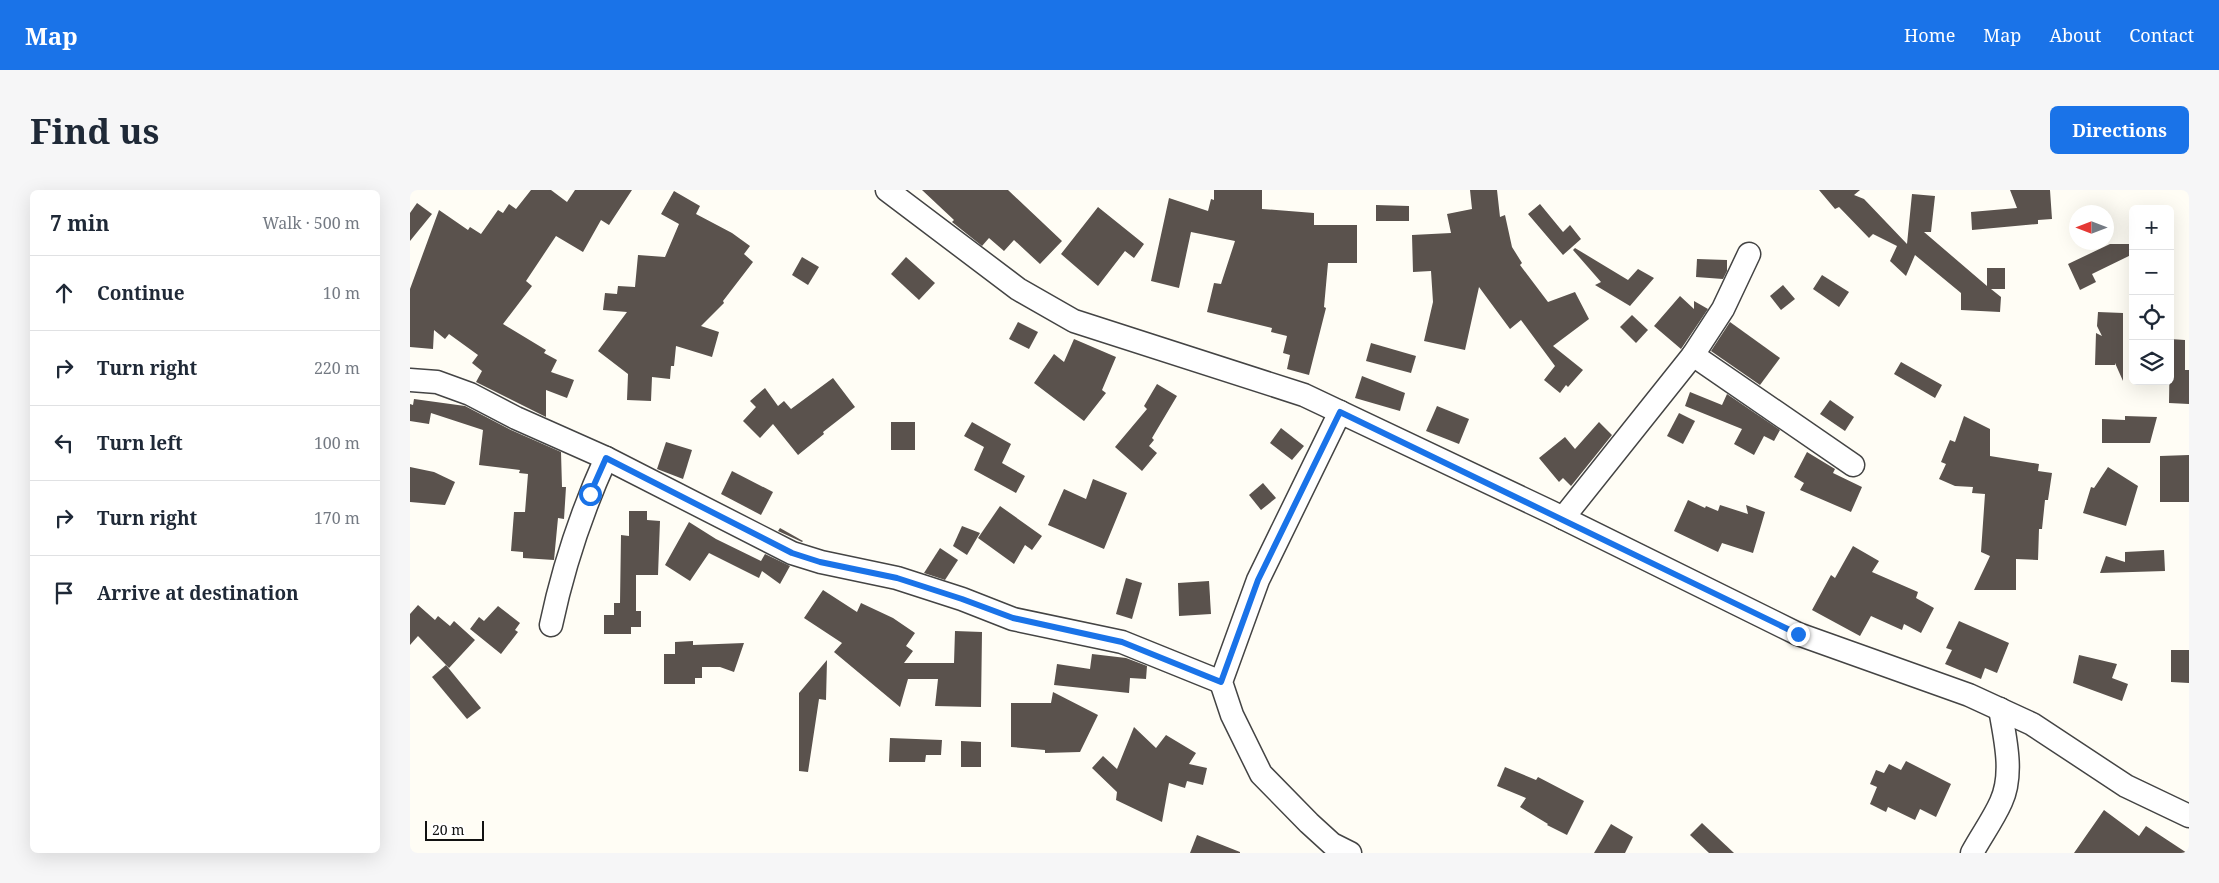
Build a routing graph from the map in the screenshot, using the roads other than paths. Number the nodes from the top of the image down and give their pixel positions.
1 (887, 190) edge
2 (1749, 254) dead end
3 (1693, 355) junction
4 (410, 380) edge
5 (1340, 412) junction
6 (606, 458) junction
7 (1854, 465) dead end
8 (1563, 518) junction
9 (551, 625) dead end
10 (1221, 682) junction
11 (2000, 709) junction
12 (2189, 816) edge
13 (1350, 853) edge
14 (1972, 853) edge

1 - 5 street
2 - 3 street
3 - 7 street
3 - 8 street
4 - 6 street
5 - 8 street
5 - 10 street
6 - 9 street
6 - 10 street
8 - 11 street
10 - 13 street
11 - 12 street
11 - 14 street

